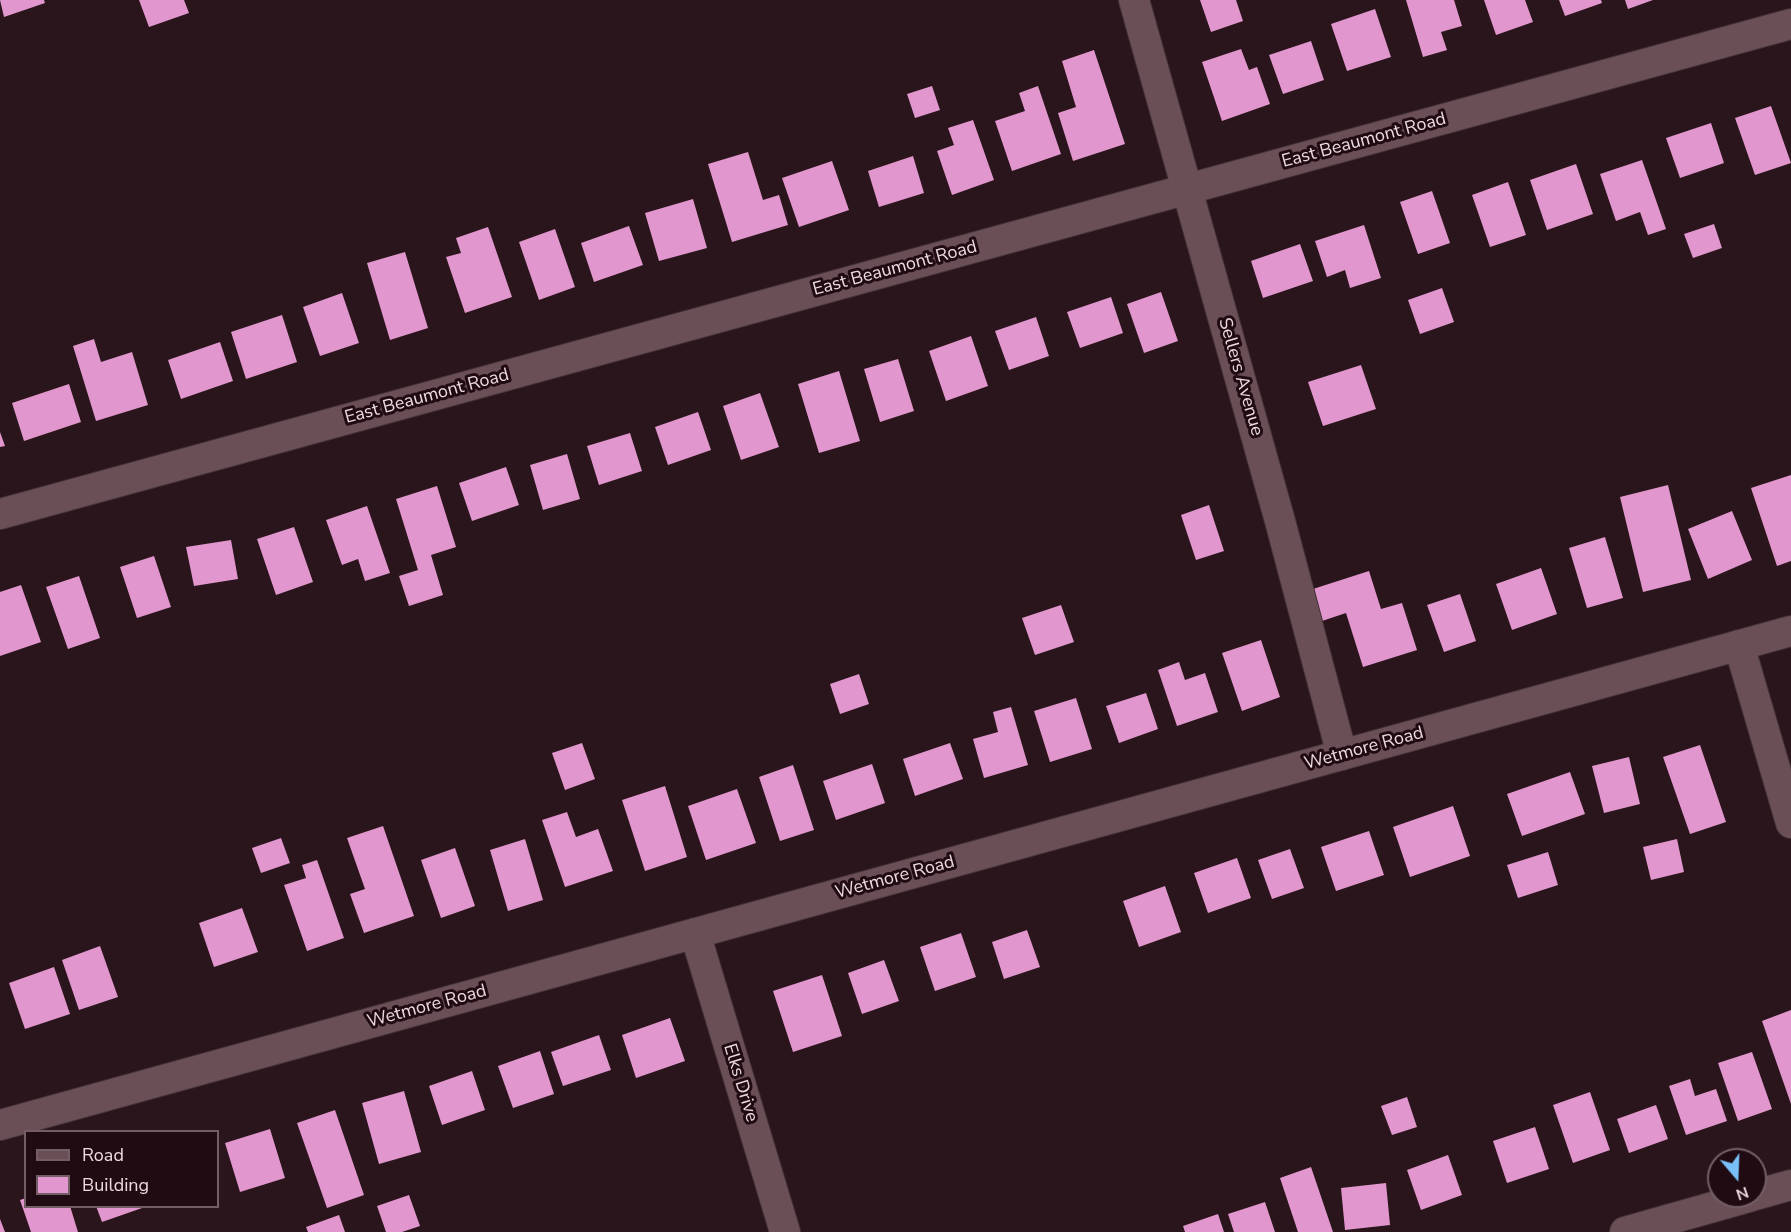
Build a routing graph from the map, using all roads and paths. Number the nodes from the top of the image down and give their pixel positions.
1 (1134, 0) edge
2 (1791, 24) edge
3 (1187, 189) junction
4 (0, 514) edge
5 (1791, 631) edge
6 (1739, 645) junction
7 (1342, 755) junction
8 (1791, 823) edge
9 (695, 933) junction
10 (0, 1125) edge
11 (1791, 1185) edge
12 (1767, 1192) edge
13 (1710, 1208) edge
14 (785, 1232) edge
15 (1625, 1232) edge

1 - 3 street, Sellers Avenue
2 - 3 street, East Beaumont Road
3 - 4 street, East Beaumont Road
3 - 7 street, Sellers Avenue
5 - 6 street, Wetmore Road
6 - 7 street, Wetmore Road
6 - 8 street
7 - 9 street, Wetmore Road
9 - 10 street, Wetmore Road
9 - 14 street, Elks Drive
11 - 12 street
13 - 15 street

